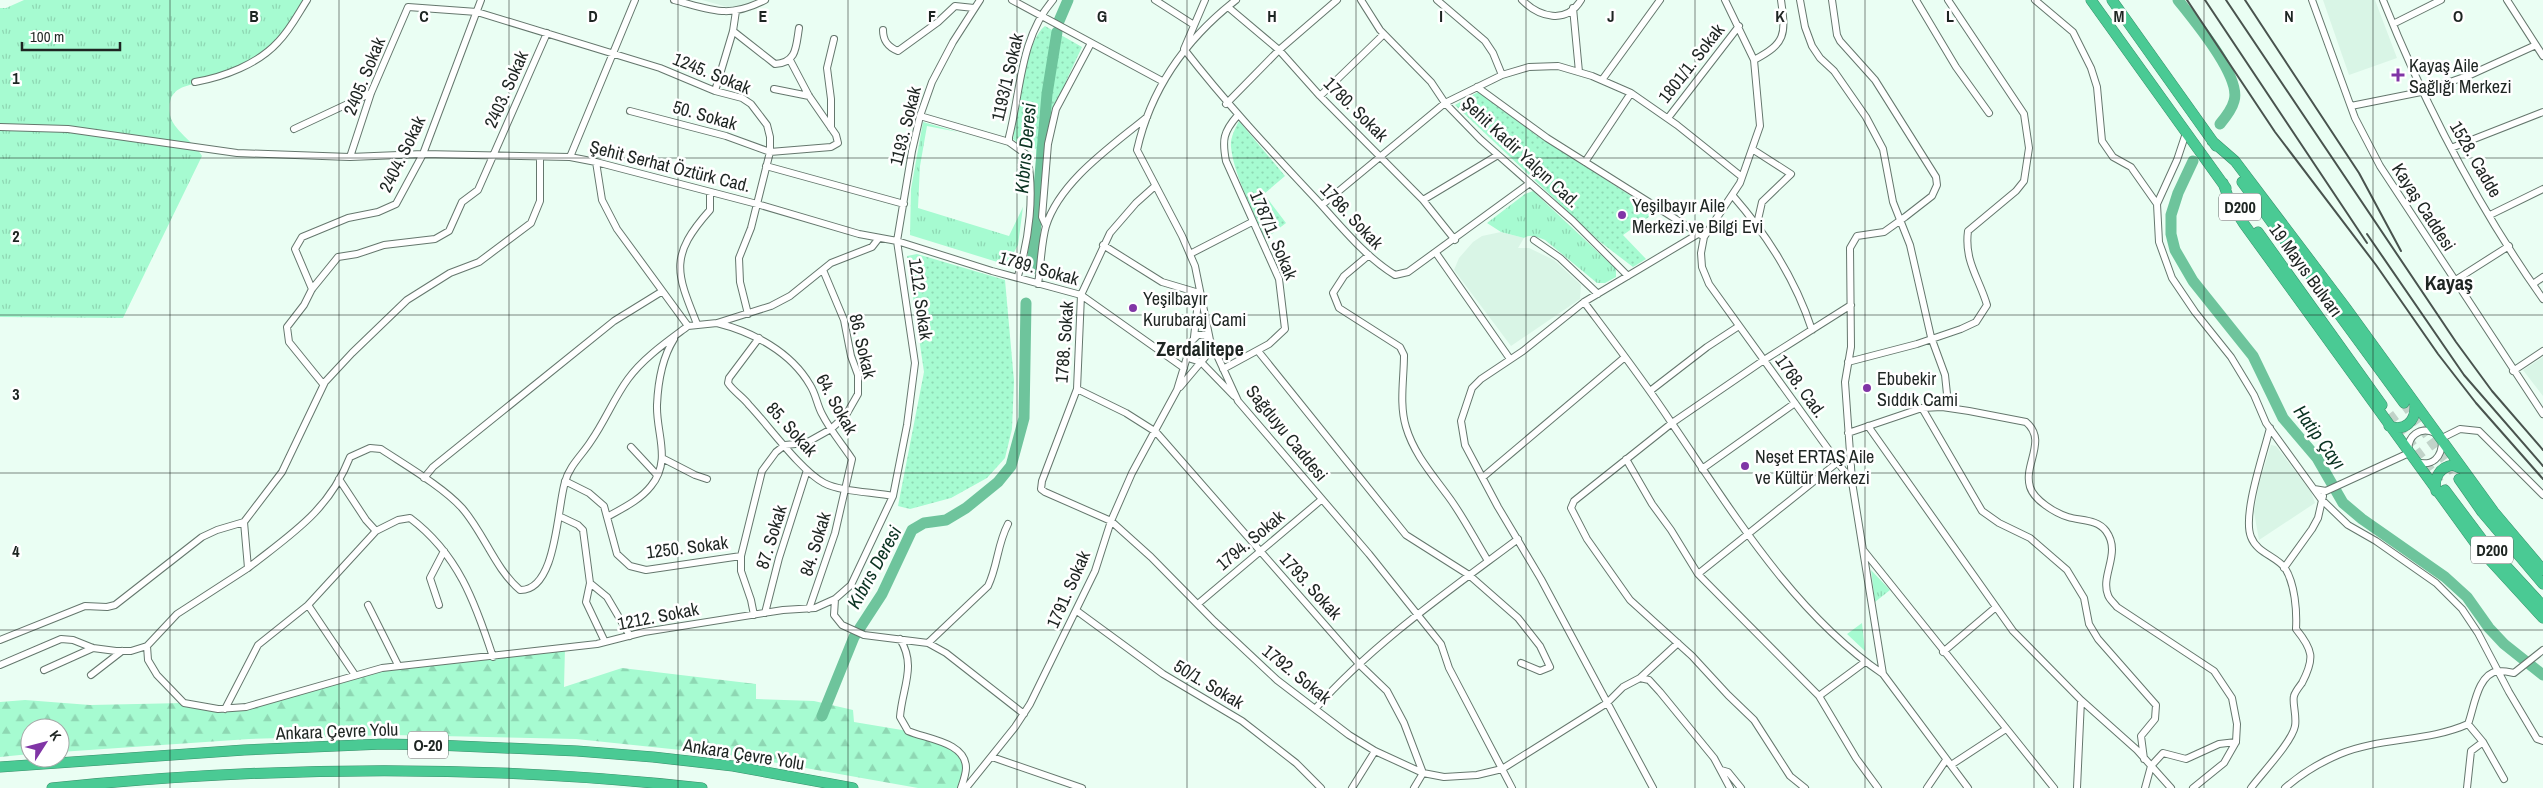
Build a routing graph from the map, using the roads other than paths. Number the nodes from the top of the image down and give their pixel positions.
1 (307, 0) edge
2 (481, 0) edge
3 (635, 0) edge
4 (674, 0) edge
5 (765, 0) edge
6 (980, 0) edge
7 (1012, 0) edge
8 (1053, 0) edge
9 (1155, 0) edge
10 (1205, 0) edge
11 (1236, 0) edge
12 (1337, 0) edge
13 (1361, 0) edge
14 (1437, 0) edge
15 (1522, 0) edge
16 (1581, 0) edge
17 (1660, 0) edge
18 (1724, 0) edge
19 (1782, 0) edge
20 (1800, 0) edge
21 (1832, 0) edge
22 (1916, 0) edge
23 (1948, 0) edge
24 (2035, 0) edge
25 (2090, 0) edge
26 (2112, 0) edge
27 (2312, 0) edge
28 (2384, 0) edge
29 (2441, 0) edge
30 (2507, 0) edge
31 (1228, 6) junction
32 (408, 7) joint
33 (974, 8) junction
34 (1574, 8) junction
35 (736, 11) junction
36 (477, 12) junction
37 (1040, 16) junction
38 (2393, 24) junction
39 (1194, 25) junction
40 (1738, 26) junction
41 (799, 28) dead end
42 (883, 30) dead end
43 (733, 31) junction
44 (547, 33) junction
45 (1384, 34) junction
46 (834, 39) dead end
47 (1090, 45) dead end
48 (2536, 45) junction
49 (1184, 50) junction
50 (1279, 50) junction
51 (611, 54) junction
52 (2543, 56) edge
53 (790, 60) junction
54 (1754, 60) junction
55 (1579, 72) junction
56 (1502, 75) junction
57 (1602, 80) junction
58 (1162, 81) junction
59 (195, 82) dead end
60 (1477, 87) junction
61 (774, 89) dead end
62 (715, 91) junction
63 (2421, 92) junction
64 (371, 93) junction
65 (1631, 93) junction
66 (809, 96) junction
67 (1320, 96) junction
68 (1445, 102) junction
69 (1226, 104) junction
70 (2351, 106) junction
71 (630, 112) dead end
72 (1989, 112) dead end
73 (2543, 112) edge
74 (920, 116) junction
75 (1148, 116) junction
76 (1238, 116) junction
77 (1668, 118) junction
78 (0, 127) edge
79 (831, 128) junction
80 (294, 129) dead end
81 (2186, 133) junction
82 (2212, 141) junction
83 (1009, 142) junction
84 (1752, 148) junction
85 (2451, 148) junction
86 (770, 152) junction
87 (423, 154) junction
88 (1498, 155) junction
89 (350, 156) junction
90 (493, 156) junction
91 (1382, 156) junction
92 (570, 157) junction
93 (540, 158) junction
94 (596, 162) junction
95 (1585, 162) junction
96 (766, 166) junction
97 (1742, 177) junction
98 (2223, 183) junction
99 (1530, 184) junction
100 (1155, 186) junction
101 (2543, 189) edge
102 (710, 193) junction
103 (1733, 196) junction
104 (1423, 200) junction
105 (757, 204) junction
106 (904, 204) junction
107 (2158, 204) junction
108 (1322, 205) junction
109 (2490, 215) junction
110 (1901, 220) junction
111 (1252, 222) junction
112 (1757, 224) junction
113 (1046, 226) junction
114 (1701, 236) junction
115 (879, 238) junction
116 (1455, 240) junction
117 (1534, 240) dead end
118 (897, 241) junction
119 (1103, 245) junction
120 (2509, 246) junction
121 (1436, 253) junction
122 (1190, 254) junction
123 (1369, 255) junction
124 (823, 270) junction
125 (1018, 276) junction
126 (1628, 276) junction
127 (2543, 276) edge
128 (2454, 281) junction
129 (1038, 284) junction
130 (2532, 284) junction
131 (312, 289) junction
132 (661, 292) junction
133 (1199, 292) junction
134 (1598, 294) junction
135 (1081, 295) junction
136 (2543, 299) edge
137 (1584, 302) junction
138 (1852, 305) junction
139 (748, 314) junction
140 (697, 324) junction
141 (717, 324) junction
142 (688, 326) junction
143 (1739, 326) junction
144 (1812, 330) junction
145 (677, 334) junction
146 (1194, 337) junction
147 (759, 338) junction
148 (1931, 338) junction
149 (1210, 340) junction
150 (1258, 351) junction
151 (2543, 351) edge
152 (1188, 354) junction
153 (1624, 357) junction
154 (1510, 358) junction
155 (1764, 360) junction
156 (1200, 362) junction
157 (1848, 362) junction
158 (1184, 368) junction
159 (1223, 370) junction
160 (2513, 371) junction
161 (324, 384) junction
162 (1077, 389) junction
163 (1177, 390) junction
164 (1650, 391) junction
165 (1238, 401) junction
166 (1796, 403) junction
167 (2404, 403) tunnel mouth
168 (2416, 405) junction
169 (1922, 408) junction
170 (1942, 408) junction
171 (2389, 414) tunnel mouth
172 (2543, 414) edge
173 (1672, 423) junction
174 (1868, 426) junction
175 (2389, 426) junction
176 (2270, 428) junction
177 (831, 429) junction
178 (1156, 432) junction
179 (1848, 432) junction
180 (2439, 438) junction
181 (785, 445) junction
182 (631, 447) dead end
183 (2409, 453) junction
184 (662, 458) junction
185 (1626, 460) junction
186 (1838, 462) junction
187 (2415, 462) junction
188 (1702, 469) junction
189 (808, 470) junction
190 (2461, 474) junction
191 (657, 475) junction
192 (1483, 477) junction
193 (424, 478) junction
194 (340, 479) junction
195 (708, 479) dead end
196 (565, 481) junction
197 (1852, 482) junction
198 (847, 488) junction
199 (2314, 489) junction
200 (2440, 490) junction
201 (2326, 491) junction
202 (2543, 495) edge
203 (893, 496) junction
204 (2321, 499) junction
205 (1321, 500) junction
206 (559, 516) junction
207 (608, 517) junction
208 (1111, 521) junction
209 (244, 522) junction
210 (1008, 524) dead end
211 (376, 531) junction
212 (1749, 535) junction
213 (1518, 539) junction
214 (1863, 550) junction
215 (444, 551) junction
216 (1260, 551) junction
217 (742, 556) junction
218 (1488, 561) junction
219 (248, 568) junction
220 (2284, 568) junction
221 (2543, 570) edge
222 (1698, 574) junction
223 (1469, 575) junction
224 (590, 583) junction
225 (2543, 584) edge
226 (835, 599) junction
227 (1199, 603) junction
228 (368, 605) dead end
229 (439, 605) dead end
230 (308, 606) junction
231 (2543, 606) edge
232 (1996, 608) junction
233 (809, 609) junction
234 (1076, 611) junction
235 (765, 613) junction
236 (754, 615) junction
237 (1419, 615) junction
238 (2543, 618) edge
239 (630, 636) junction
240 (900, 639) junction
241 (0, 640) edge
242 (605, 642) junction
243 (928, 643) junction
244 (1678, 643) junction
245 (147, 646) junction
246 (92, 648) junction
247 (2543, 650) edge
248 (122, 651) junction
249 (1943, 652) junction
250 (493, 657) junction
251 (1865, 662) junction
252 (1521, 663) dead end
253 (0, 665) edge
254 (1360, 665) junction
255 (398, 666) junction
256 (44, 670) dead end
257 (2498, 671) junction
258 (1883, 674) junction
259 (91, 675) dead end
260 (355, 675) junction
261 (1640, 678) junction
262 (1819, 696) junction
263 (2081, 700) junction
264 (1607, 703) junction
265 (1316, 708) junction
266 (225, 709) junction
267 (1024, 714) junction
268 (2468, 724) junction
269 (2006, 729) junction
270 (2543, 741) edge
271 (2236, 742) junction
272 (2483, 742) junction
273 (1376, 751) junction
274 (992, 756) junction
275 (2144, 759) junction
276 (1949, 762) junction
277 (2151, 766) junction
278 (0, 767) edge
279 (1502, 769) junction
280 (1721, 770) junction
281 (1423, 773) junction
282 (2504, 779) dead end
283 (52, 788) edge
284 (702, 788) edge
285 (853, 788) edge
286 (962, 788) edge
287 (966, 788) edge
288 (1082, 788) edge
289 (1321, 788) edge
290 (1352, 788) edge
291 (1414, 788) edge
292 (1512, 788) edge
293 (1653, 788) edge
294 (1730, 788) edge
295 (1741, 788) edge
296 (1804, 788) edge
297 (1878, 788) edge
298 (1927, 788) edge
299 (1968, 788) edge
300 (2054, 788) edge
301 (2077, 788) edge
302 (2146, 788) edge
303 (2171, 788) edge
304 (2193, 788) edge
305 (2251, 788) edge
306 (2284, 788) edge
307 (2467, 788) edge

1 - 59 street
2 - 36 street, 2404. Sokak
3 - 51 street, Şehit Serhat Öztürk Cad.
4 - 35 street
5 - 35 street
6 - 33 street, 1193. Sokak
7 - 37 street
8 - 37 street, 1193/1 Sokak
9 - 39 street
10 - 39 street
11 - 31 street, Sağduyu Caddesi
12 - 50 street
13 - 45 street, Şehit Kadir Yalçın Cad.
14 - 56 street
15 - 34 street
16 - 34 street
17 - 57 street
18 - 40 street, 1768. Cad.
19 - 54 street
20 - 110 street
21 - 110 street
22 - 72 street
23 - 148 street
24 - 107 street
25 - 81 highway, 19 Mayıs Bulvarı / D200
26 - 82 highway, 19 Mayıs Bulvarı / D200
27 - 70 street, Kayaş Caddesi
28 - 38 street, 1528. Cadde
29 - 38 street
30 - 48 street
31 - 49 street, Sağduyu Caddesi
31 - 50 street, 1780. Sokak
32 - 36 street, 1245. Sokak
32 - 64 street, 2405. Sokak
33 - 42 street
33 - 74 street, 1193. Sokak
34 - 55 street
35 - 43 street
36 - 44 street, 1245. Sokak
36 - 87 street, 2404. Sokak
37 - 58 street
37 - 83 street, 1193/1 Sokak
38 - 63 street, 1528. Cadde
39 - 49 street
40 - 54 street, 1768. Cad.
40 - 77 street, 1801/1. Sokak
41 - 53 street
43 - 53 street
43 - 62 street
44 - 51 street, 1245. Sokak
44 - 90 street, 2403. Sokak
45 - 67 street
45 - 68 street, Şehit Kadir Yalçın Cad.
46 - 79 street
47 - 113 street
48 - 52 street
48 - 63 street
49 - 58 street, Sağduyu Caddesi
49 - 69 street, 1786. Sokak
50 - 67 street, 1780. Sokak
50 - 69 street
51 - 62 street, 1245. Sokak
51 - 92 street, Şehit Serhat Öztürk Cad.
53 - 66 street
54 - 84 street, 1768. Cad.
55 - 56 street
55 - 57 street
56 - 60 street
57 - 65 street
58 - 75 street, Sağduyu Caddesi
60 - 68 street
60 - 95 street
61 - 66 street
62 - 86 street, 1245. Sokak
63 - 70 street
63 - 85 street, 1528. Cadde
64 - 80 street
64 - 89 street, 2405. Sokak
65 - 77 street
65 - 95 street
66 - 79 street
67 - 91 street, 1780. Sokak
68 - 88 street, Şehit Kadir Yalçın Cad.
68 - 91 street
69 - 76 street, 1786. Sokak
70 - 128 street, Kayaş Caddesi
71 - 86 street, 50. Sokak
73 - 85 street
74 - 83 street
74 - 106 street, 1193. Sokak
75 - 100 street, Sağduyu Caddesi
75 - 113 street
76 - 108 street, 1786. Sokak
76 - 111 street, 1787/1. Sokak
77 - 97 street
78 - 89 street
79 - 86 street
81 - 98 highway, 19 Mayıs Bulvarı / D200
81 - 107 street
82 - 167 highway, 19 Mayıs Bulvarı / D200
82 - 168 highway
83 - 125 street, 1193/1 Sokak
84 - 97 street, 1768. Cad.
84 - 112 street
85 - 109 street, 1528. Cadde
86 - 96 street
87 - 89 street
87 - 90 street
87 - 131 street, 2404. Sokak
88 - 99 street, Şehit Kadir Yalçın Cad.
88 - 104 street
90 - 93 street
90 - 131 street, 2403. Sokak
91 - 104 street, 1780. Sokak
91 - 108 street
92 - 93 street
92 - 94 street, Şehit Serhat Öztürk Cad.
93 - 161 street
94 - 102 street, Şehit Serhat Öztürk Cad.
94 - 132 street
95 - 114 street
96 - 105 street
96 - 106 street
97 - 103 street, 1768. Cad.
98 - 171 highway, 19 Mayıs Bulvarı / D200
98 - 175 highway
99 - 116 street, 1786. Sokak
99 - 126 street, Şehit Kadir Yalçın Cad.
100 - 119 street, 1788. Sokak
100 - 122 street, Sağduyu Caddesi
101 - 109 street
102 - 105 street, Şehit Serhat Öztürk Cad.
102 - 140 street
103 - 112 street
103 - 114 street, 1768. Cad.
104 - 116 street, 1780. Sokak
105 - 115 street, Şehit Serhat Öztürk Cad.
105 - 139 street
106 - 118 street, 1193. Sokak
107 - 176 street
108 - 123 street, 1786. Sokak
109 - 120 street, 1528. Cadde
110 - 138 street
110 - 148 street
111 - 122 street
111 - 150 street, 1787/1. Sokak
112 - 144 street
113 - 129 street
114 - 126 street
114 - 143 street, 1768. Cad.
115 - 118 street, Şehit Serhat Öztürk Cad.
115 - 124 street
116 - 121 street, 1786. Sokak
117 - 134 street
118 - 125 street, 1789. Sokak
118 - 203 street, 1212. Sokak
119 - 133 street
119 - 135 street, 1788. Sokak
120 - 128 street
120 - 130 street, 1528. Cadde
121 - 123 street, 1786. Sokak
121 - 154 street
122 - 133 street, Sağduyu Caddesi
123 - 218 street
124 - 139 street
124 - 177 street, 86. Sokak
125 - 129 street, 1789. Sokak
126 - 134 street
127 - 130 street
128 - 160 street, Kayaş Caddesi
129 - 135 street, 1789. Sokak
130 - 136 street, 1528. Cadde
131 - 161 street, 2403. Sokak
132 - 142 street
132 - 193 street
133 - 146 street
133 - 149 street, Sağduyu Caddesi
134 - 137 street
135 - 158 street, 1789. Sokak
135 - 162 street, 1788. Sokak
137 - 153 street
137 - 154 street
138 - 144 street
138 - 157 street
139 - 141 street
140 - 141 street
140 - 142 street
141 - 147 street, 64. Sokak
142 - 145 street
143 - 155 street, 1768. Cad.
143 - 164 street
144 - 155 street
145 - 184 street
145 - 196 street
146 - 149 street
146 - 152 street
147 - 177 street, 64. Sokak
147 - 181 street, 85. Sokak
148 - 157 street
148 - 170 street
149 - 156 street
149 - 159 street, Sağduyu Caddesi
150 - 159 street, 1787/1. Sokak
150 - 223 street
151 - 160 street
152 - 156 street
152 - 158 street
153 - 164 street
153 - 192 street
154 - 192 street
155 - 166 street, 1768. Cad.
155 - 173 street
156 - 163 street
156 - 165 street
157 - 179 street
158 - 163 street
159 - 165 street, Sağduyu Caddesi
160 - 172 street, Kayaş Caddesi
161 - 209 street
162 - 178 street, 1793. Sokak
162 - 208 street, 1788. Sokak
163 - 178 street, 1791. Sokak
164 - 173 street
165 - 205 street, Sağduyu Caddesi
166 - 186 street, 1768. Cad.
166 - 188 street
168 - 175 highway
168 - 180 highway
169 - 170 street
169 - 174 street
169 - 275 street
170 - 271 street
173 - 185 street
173 - 188 street
174 - 179 street
174 - 232 street
175 - 183 highway
176 - 199 street
176 - 220 street
177 - 181 street, 86. Sokak
177 - 198 street, 64. Sokak
178 - 208 street, 1791. Sokak
178 - 216 street, 1793. Sokak
179 - 197 street
180 - 183 street
180 - 187 street
180 - 190 highway
180 - 202 street
181 - 189 street, 85. Sokak
181 - 217 street
182 - 191 street
183 - 187 highway
183 - 201 street
184 - 191 street
184 - 195 street
185 - 222 street
185 - 244 street
186 - 197 street, 1768. Cad.
186 - 212 street
187 - 200 highway
188 - 212 street
189 - 198 street, 85. Sokak
189 - 235 street, 87. Sokak
190 - 200 highway
190 - 221 highway
190 - 225 highway, D200
191 - 207 street
192 - 213 street
193 - 194 street
193 - 206 street
194 - 211 street
194 - 219 street
196 - 206 street
196 - 207 street, 1250. Sokak
197 - 214 street, 1768. Cad.
198 - 203 street, 85. Sokak
198 - 233 street, 84. Sokak
199 - 201 street
199 - 204 street
200 - 231 highway, D200
200 - 238 highway
201 - 204 street
203 - 226 street, 1212. Sokak
204 - 220 street
204 - 257 street
205 - 216 street, 1794. Sokak
205 - 237 street, Sağduyu Caddesi
206 - 224 street
207 - 217 street, 1250. Sokak
208 - 227 street, 1792. Sokak
208 - 234 street, 1791. Sokak
209 - 219 street
209 - 241 street
210 - 243 street
211 - 215 street
211 - 230 street
212 - 222 street
212 - 251 street
213 - 218 street
213 - 264 street
214 - 249 street
214 - 258 street, 1768. Cad.
215 - 229 street
215 - 250 street
216 - 227 street, 1794. Sokak
216 - 254 street, 1793. Sokak
217 - 236 street
218 - 223 street
219 - 245 street
220 - 305 street
222 - 262 street
223 - 237 street
223 - 252 street
224 - 239 street
224 - 242 street
226 - 233 street, 1212. Sokak
226 - 240 street
227 - 265 street, 1792. Sokak
228 - 255 street
230 - 260 street
230 - 266 street
232 - 249 street
232 - 263 street
233 - 235 street, 1212. Sokak
234 - 267 street, 1791. Sokak
234 - 289 street, 50/1. Sokak
235 - 236 street, 1212. Sokak
236 - 239 street, 1212. Sokak
237 - 254 street
237 - 279 street, Sağduyu Caddesi
239 - 242 street, 1212. Sokak
240 - 243 street
240 - 286 street
242 - 250 street, 1212. Sokak
243 - 267 street
244 - 261 street, 1792. Sokak
244 - 296 street
245 - 248 street
245 - 266 street, 1212. Sokak
246 - 248 street
246 - 253 street
246 - 256 street
247 - 257 street
248 - 259 street
249 - 269 street
250 - 255 street, 1212. Sokak
251 - 258 street
251 - 262 street
254 - 265 street
254 - 281 street, 1793. Sokak
255 - 260 street, 1212. Sokak
257 - 268 street
257 - 270 street
258 - 276 street, 1768. Cad.
260 - 266 street, 1212. Sokak
261 - 264 street, 1792. Sokak
261 - 280 street
262 - 297 street
263 - 275 street
263 - 301 street
264 - 279 street, 1792. Sokak
264 - 293 street
265 - 273 street, 1792. Sokak
267 - 274 street, 1791. Sokak
268 - 272 street
268 - 306 street
269 - 276 street
269 - 300 street
271 - 277 street
271 - 304 street
272 - 282 street
272 - 307 street
273 - 281 street, 1792. Sokak
273 - 290 street
274 - 287 street, 1791. Sokak
274 - 288 street
275 - 277 street
276 - 298 street
276 - 299 street, 1768. Cad.
277 - 302 street
277 - 303 street
278 - 285 highway, Ankara Çevre Yolu / O-20
279 - 281 street, 1792. Sokak
279 - 292 street, Sağduyu Caddesi
280 - 294 street
280 - 295 street
281 - 291 street
283 - 284 highway, O-20

